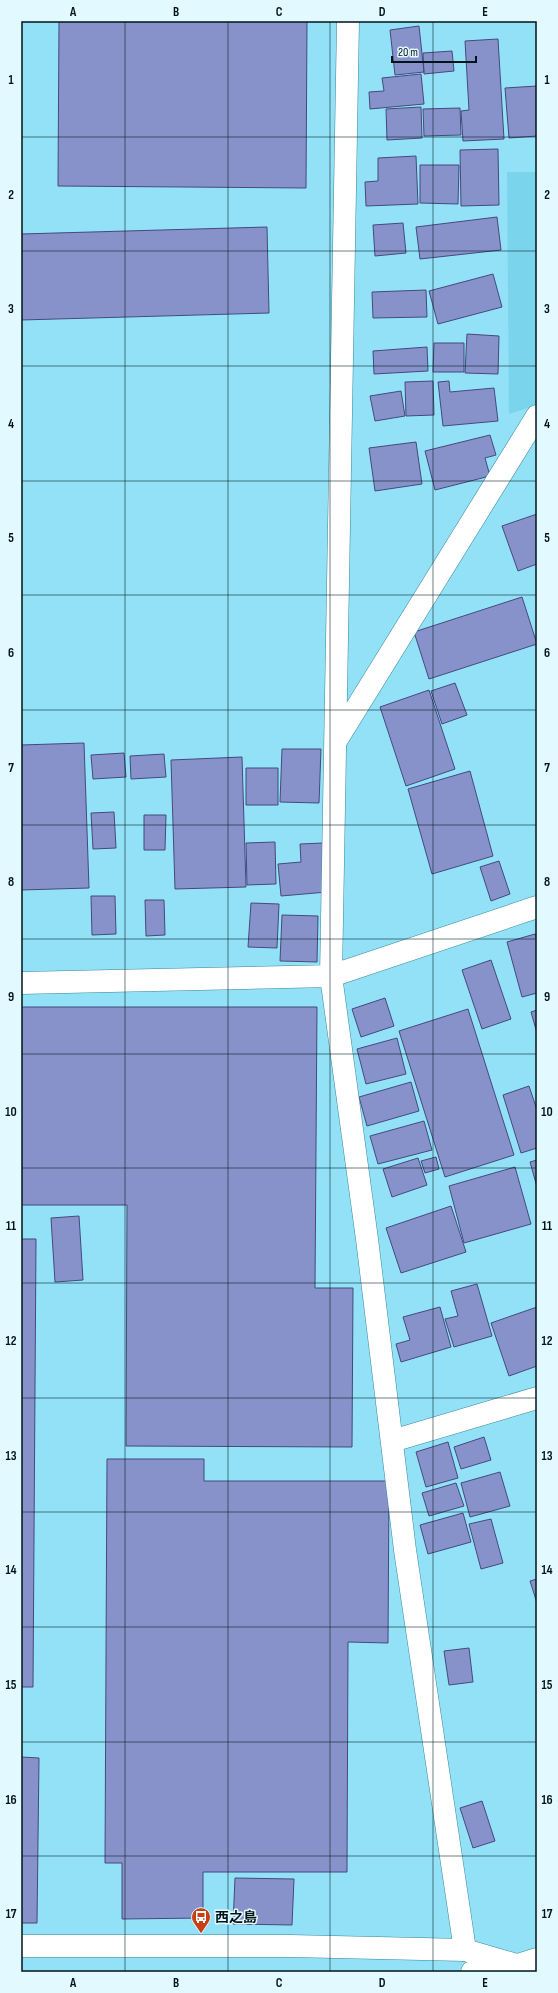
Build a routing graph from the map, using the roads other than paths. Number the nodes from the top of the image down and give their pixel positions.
1 (348, 21) edge
2 (537, 416) edge
3 (335, 742) junction
4 (537, 907) edge
5 (330, 976) junction
6 (21, 983) edge
7 (537, 1398) edge
8 (392, 1441) junction
9 (21, 1946) edge
10 (466, 1950) junction
11 (526, 1967) edge
12 (472, 1972) edge

1 - 3 main road
2 - 3 main road
3 - 5 main road
4 - 5 main road
5 - 6 main road
5 - 8 main road
7 - 8 main road
8 - 10 main road
9 - 10 main road
10 - 11 main road
11 - 12 main road

